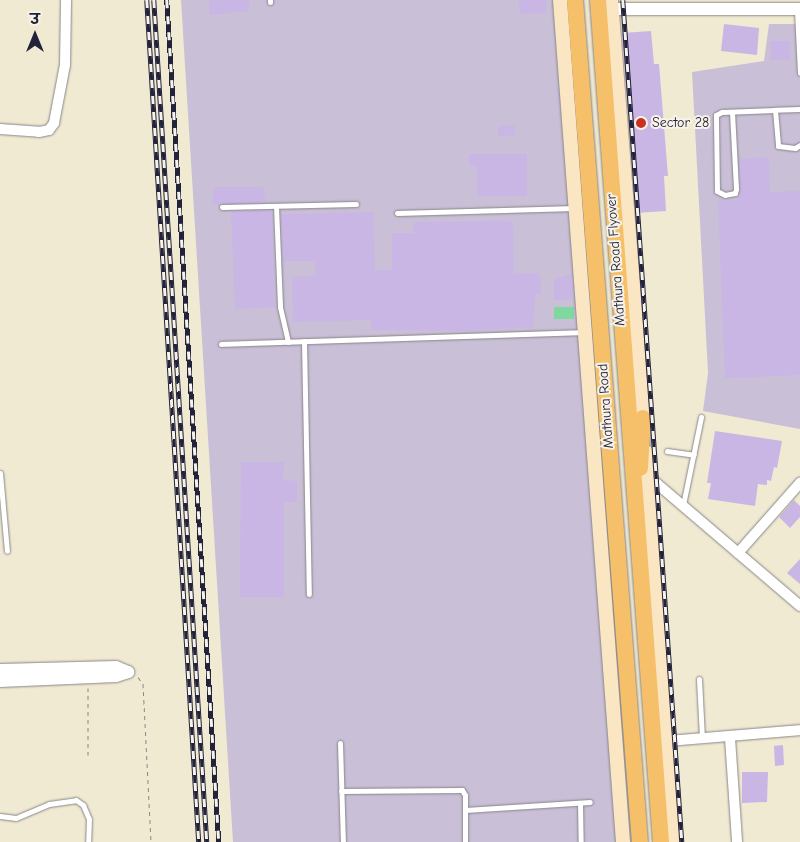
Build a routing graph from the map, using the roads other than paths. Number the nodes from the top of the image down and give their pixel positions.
1 (66, 0) edge
2 (560, 0) edge
3 (575, 0) edge
4 (607, 3) edge
5 (799, 9) edge
6 (800, 73) edge
7 (800, 109) edge
8 (776, 110) junction
9 (732, 112) junction
10 (0, 129) edge
11 (800, 145) edge
12 (356, 204) dead end
13 (276, 206) junction
14 (222, 207) dead end
15 (576, 208) junction
16 (397, 213) dead end
17 (584, 332) junction
18 (304, 341) junction
19 (288, 342) junction
20 (221, 344) dead end
21 (701, 417) dead end
22 (643, 418) junction
23 (667, 451) dead end
24 (694, 455) junction
25 (0, 473) edge
26 (648, 476) junction
27 (800, 484) edge
28 (683, 506) junction
29 (636, 520) junction
30 (7, 551) dead end
31 (738, 553) junction
32 (309, 594) dead end
33 (800, 606) edge
34 (0, 670) edge
35 (700, 679) dead end
36 (0, 681) edge
37 (800, 730) edge
38 (730, 738) junction
39 (702, 739) junction
40 (667, 741) junction
41 (340, 743) dead end
42 (341, 791) junction
43 (590, 802) dead end
44 (580, 803) junction
45 (465, 810) junction
46 (637, 811) junction
47 (0, 816) edge
48 (88, 842) edge
49 (343, 842) edge
50 (465, 842) edge
51 (581, 842) edge
52 (623, 842) edge
53 (630, 842) edge
54 (640, 842) edge
55 (661, 842) edge
56 (674, 842) edge
57 (737, 842) edge

1 - 10 street
2 - 15 main road
3 - 46 highway, Mathura Road
4 - 5 street
4 - 22 main road
4 - 29 highway, Mathura Road Flyover
5 - 6 lane
7 - 8 lane
8 - 9 lane
8 - 11 lane
9 - 9 lane
12 - 13 lane
13 - 14 lane
13 - 19 lane
15 - 16 lane
15 - 17 main road
17 - 18 lane
17 - 52 main road
18 - 19 lane
18 - 32 lane
19 - 20 lane
21 - 24 lane
22 - 26 main road
22 - 29 highway
23 - 24 lane
24 - 28 lane
25 - 30 lane
26 - 28 street
26 - 40 main road
27 - 31 street
28 - 31 street
29 - 55 highway
31 - 33 street
34 - 36 street
35 - 39 lane
37 - 38 street
38 - 39 street
38 - 57 street
39 - 40 street
40 - 56 main road
41 - 42 lane
42 - 45 lane
42 - 49 lane
43 - 44 lane
44 - 45 lane
44 - 51 lane
45 - 50 lane
46 - 53 highway
46 - 54 highway
47 - 48 lane

